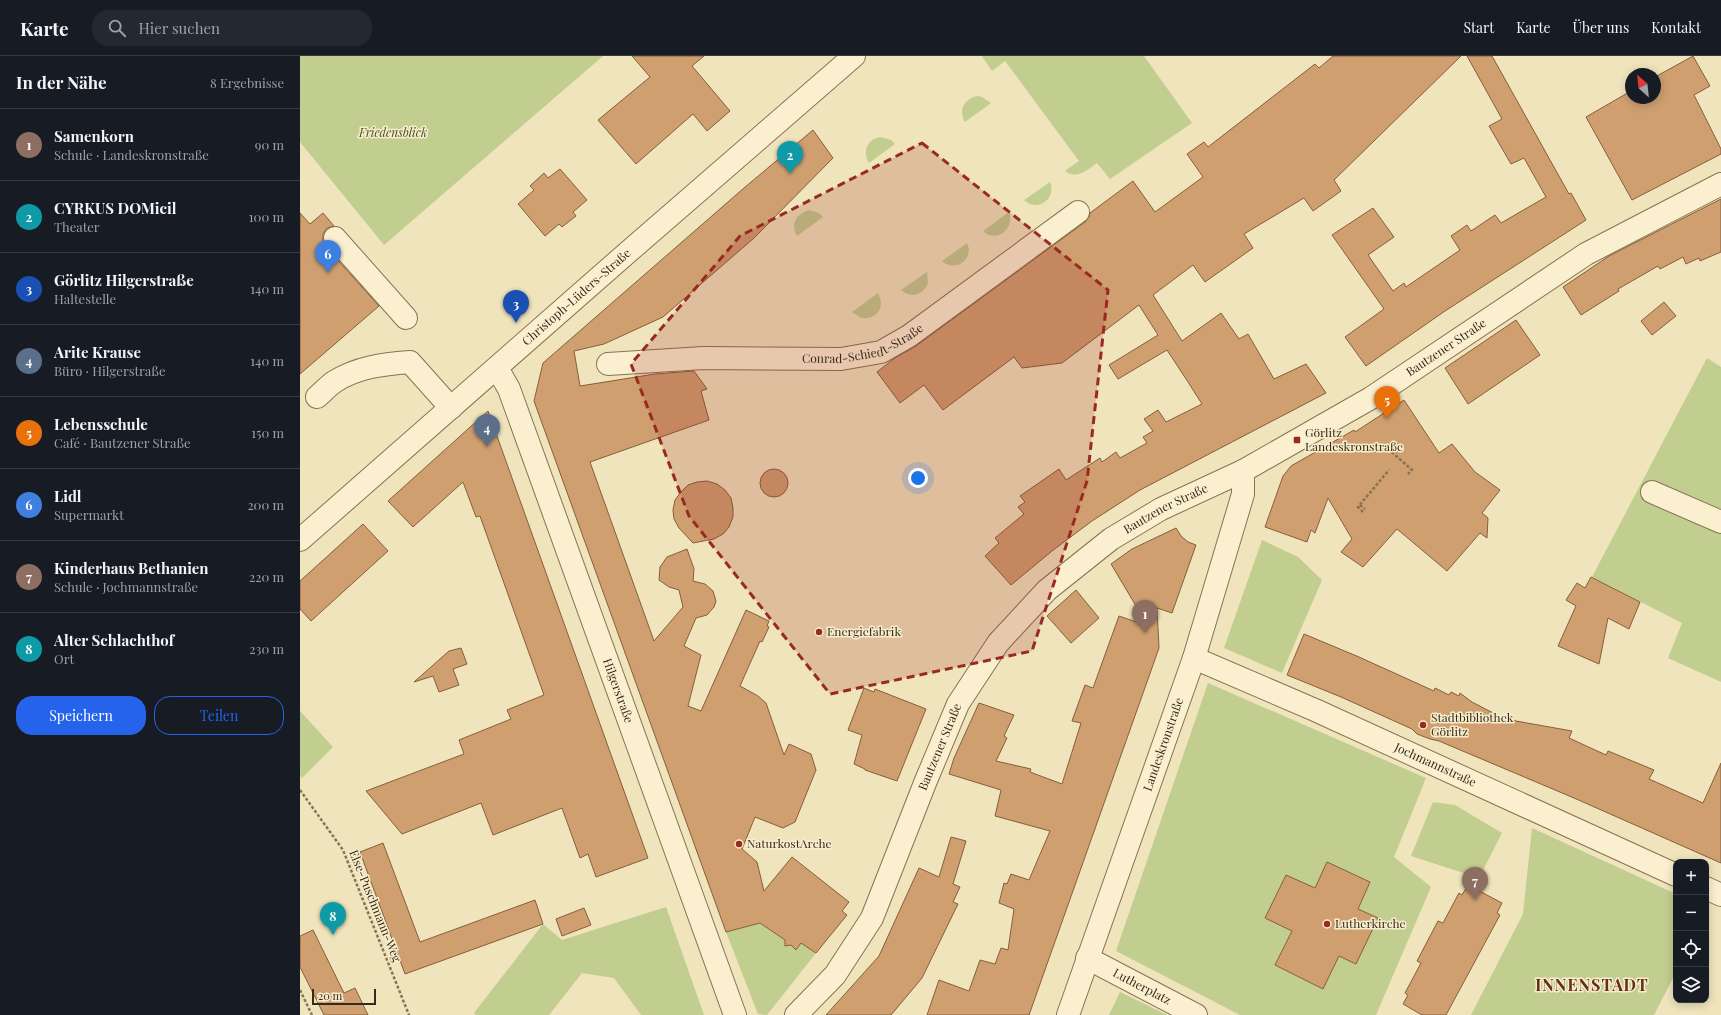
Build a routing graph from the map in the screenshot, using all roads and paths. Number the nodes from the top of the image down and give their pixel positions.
1 (854, 56) edge
2 (1721, 184) edge
3 (1078, 212) dead end
4 (335, 238) dead end
5 (406, 318) dead end
6 (608, 364) dead end
7 (496, 368) junction
8 (317, 397) dead end
9 (451, 408) junction
10 (1374, 444) dead end
11 (1389, 470) dead end
12 (1243, 471) junction
13 (1408, 474) dead end
14 (1652, 492) dead end
15 (1360, 504) junction
16 (1366, 509) dead end
17 (1363, 512) dead end
18 (1721, 522) edge
19 (300, 540) edge
20 (1194, 658) junction
21 (300, 790) edge
22 (1673, 873) edge
23 (1709, 889) edge
24 (1721, 895) edge
25 (1087, 958) junction
26 (300, 990) edge
27 (312, 1015) edge
28 (409, 1015) edge
29 (735, 1015) edge
30 (796, 1015) edge
31 (1068, 1015) edge
32 (1196, 1015) edge

1 - 7 street, Christoph-Lüders-Straße
2 - 12 street, Bautzener Straße
3 - 6 street, Conrad-Schiedt-Straße
4 - 5 street
7 - 9 street, Christoph-Lüders-Straße
7 - 29 street, Hilgerstraße
8 - 9 street
9 - 19 street, Christoph-Lüders-Straße
10 - 13 path
11 - 15 path
12 - 20 street, Landeskronstraße
12 - 30 street, Bautzener Straße
14 - 18 street
15 - 16 path
15 - 17 path
20 - 22 street, Jochmannstraße
20 - 25 street, Landeskronstraße
21 - 28 path, Else-Puschmann-Weg
23 - 24 street
25 - 31 street, Landeskronstraße
25 - 32 street, Lutherplatz
26 - 27 path

